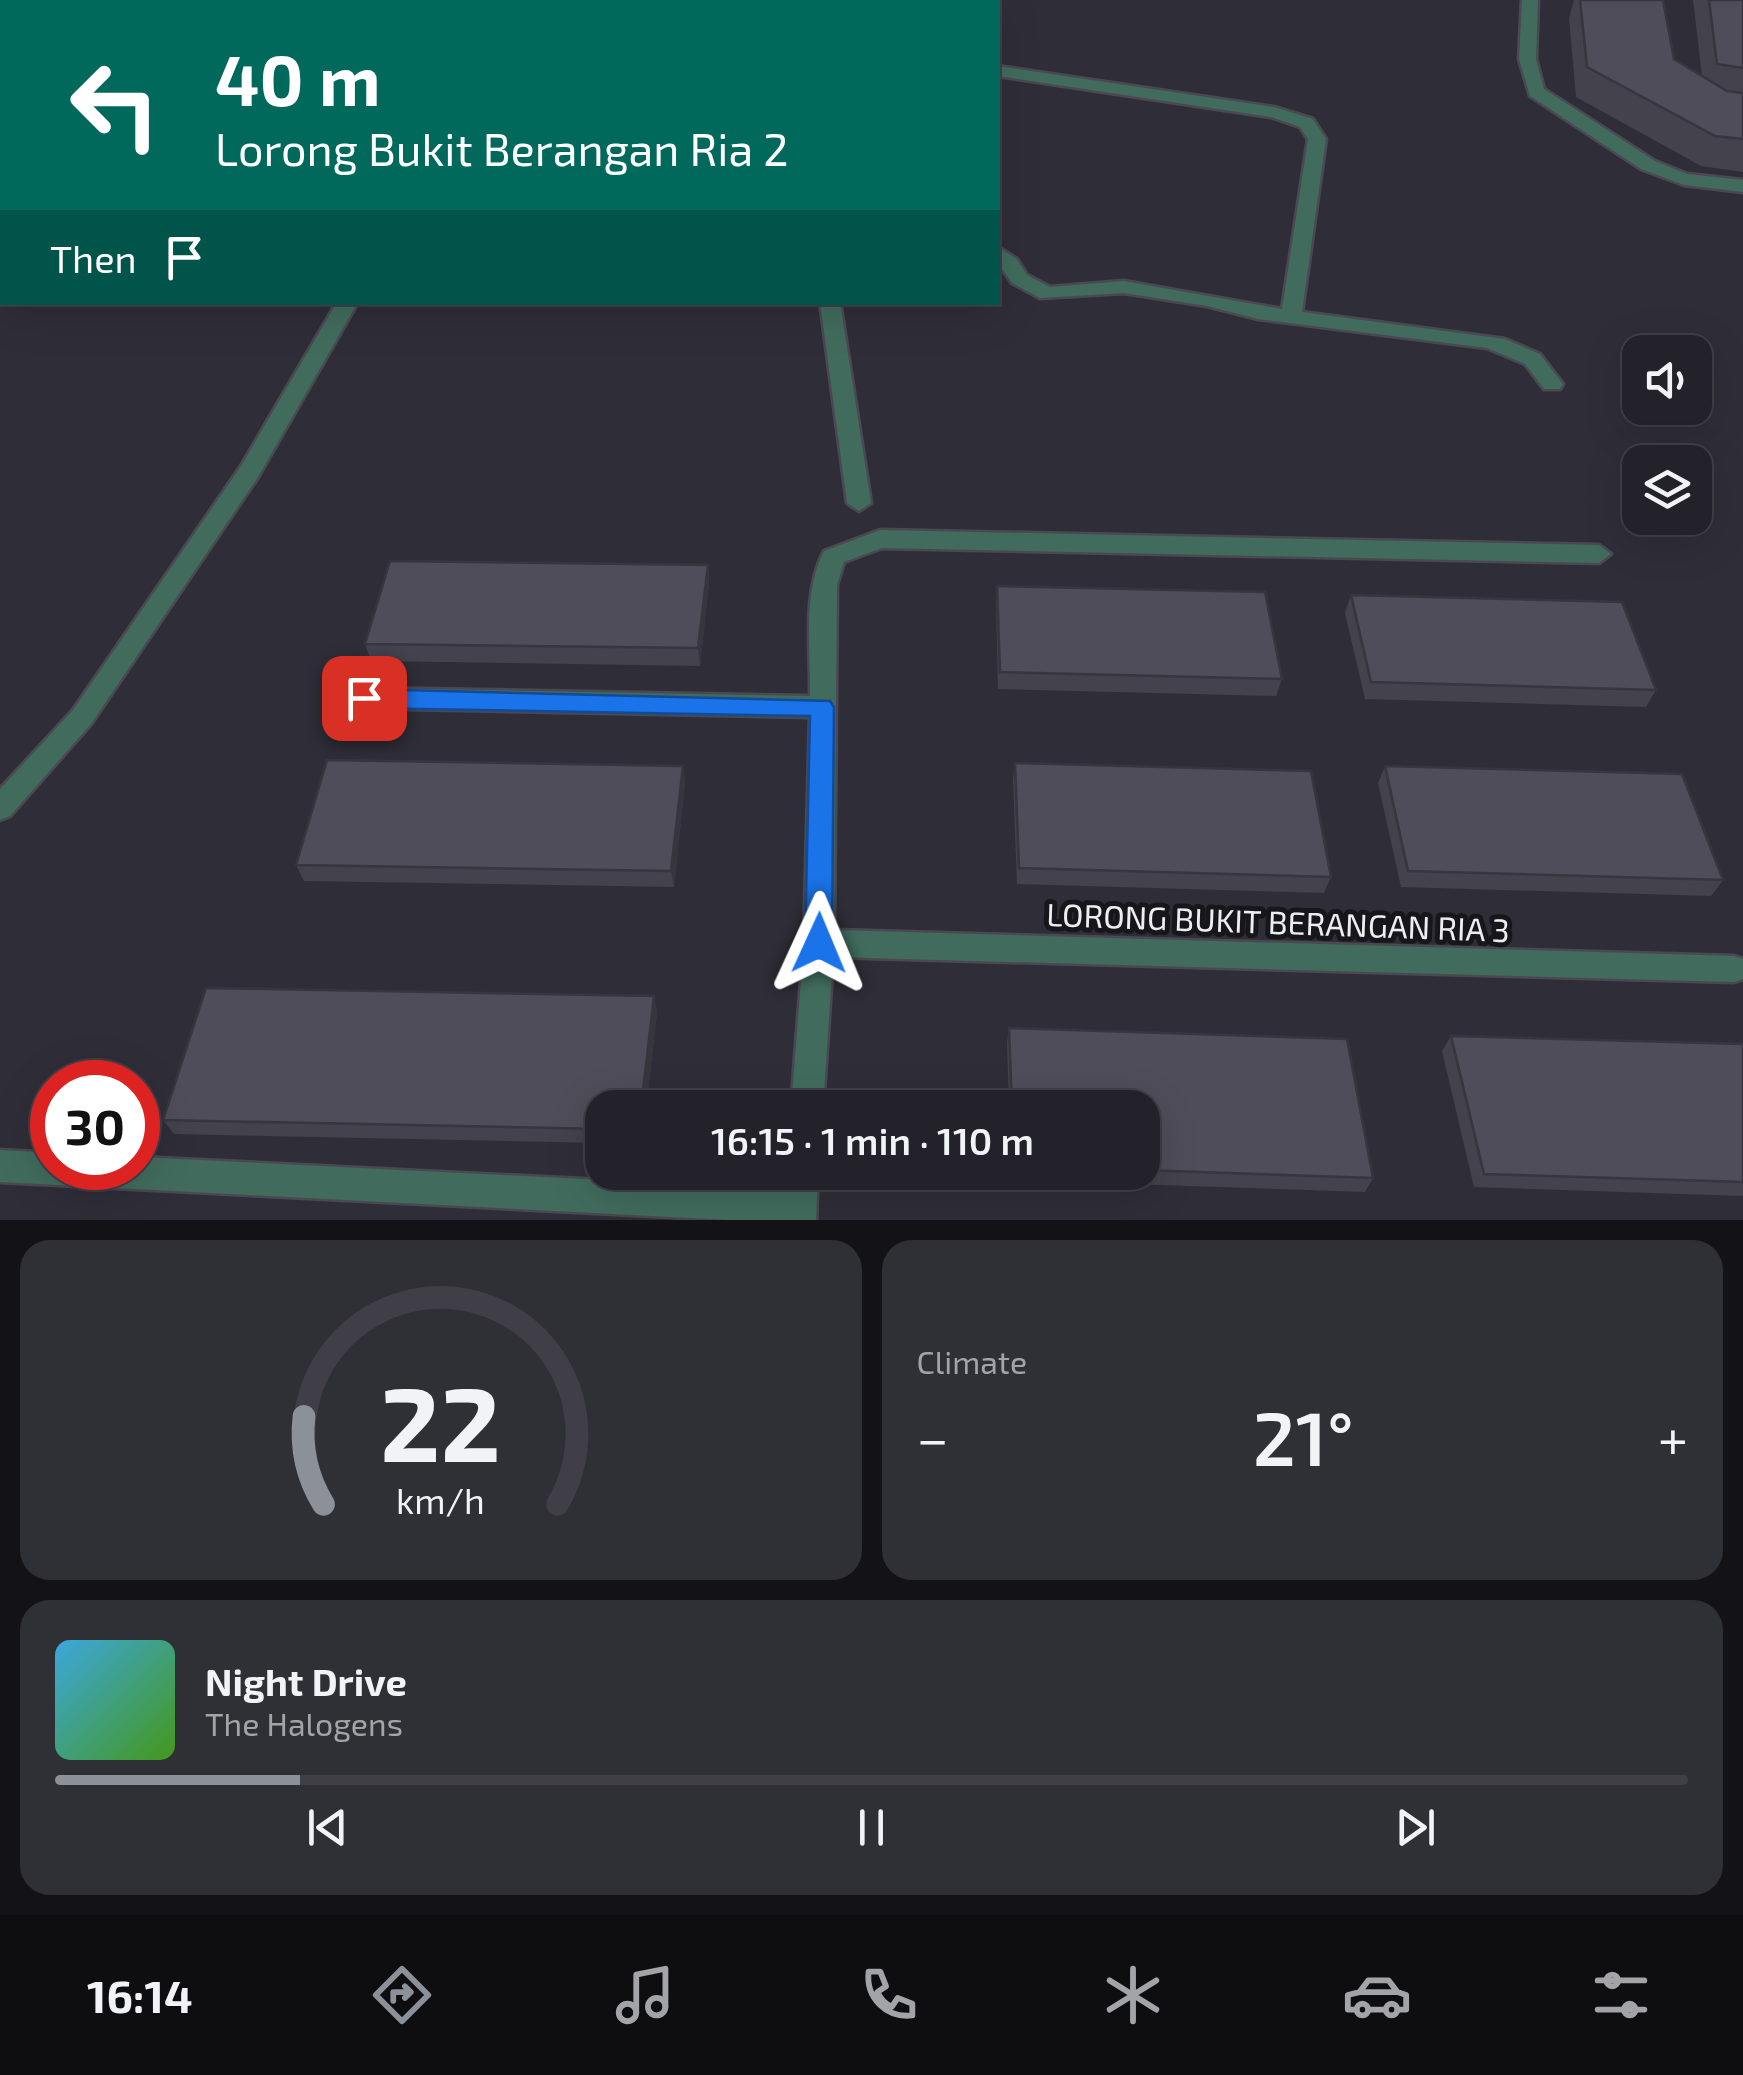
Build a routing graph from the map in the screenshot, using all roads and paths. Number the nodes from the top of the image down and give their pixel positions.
1 (1530, 0) edge
2 (1000, 70) edge
3 (1743, 186) edge
4 (1000, 255) edge
5 (346, 305) edge
6 (830, 305) edge
7 (1291, 316) junction
8 (1552, 384) dead end
9 (859, 503) dead end
10 (1599, 554) dead end
11 (364, 698) dead end
12 (822, 707) junction
13 (0, 808) edge
14 (819, 943) junction
15 (1734, 969) dead end
16 (808, 1090) edge
17 (0, 1166) edge
18 (799, 1214) edge

1 - 3 street
2 - 7 street
4 - 7 street
5 - 13 street
6 - 9 street
7 - 8 street
10 - 12 street
11 - 12 street
12 - 14 street
14 - 15 street, LORONG BUKIT BERANGAN RIA 3
14 - 16 street
17 - 18 street

